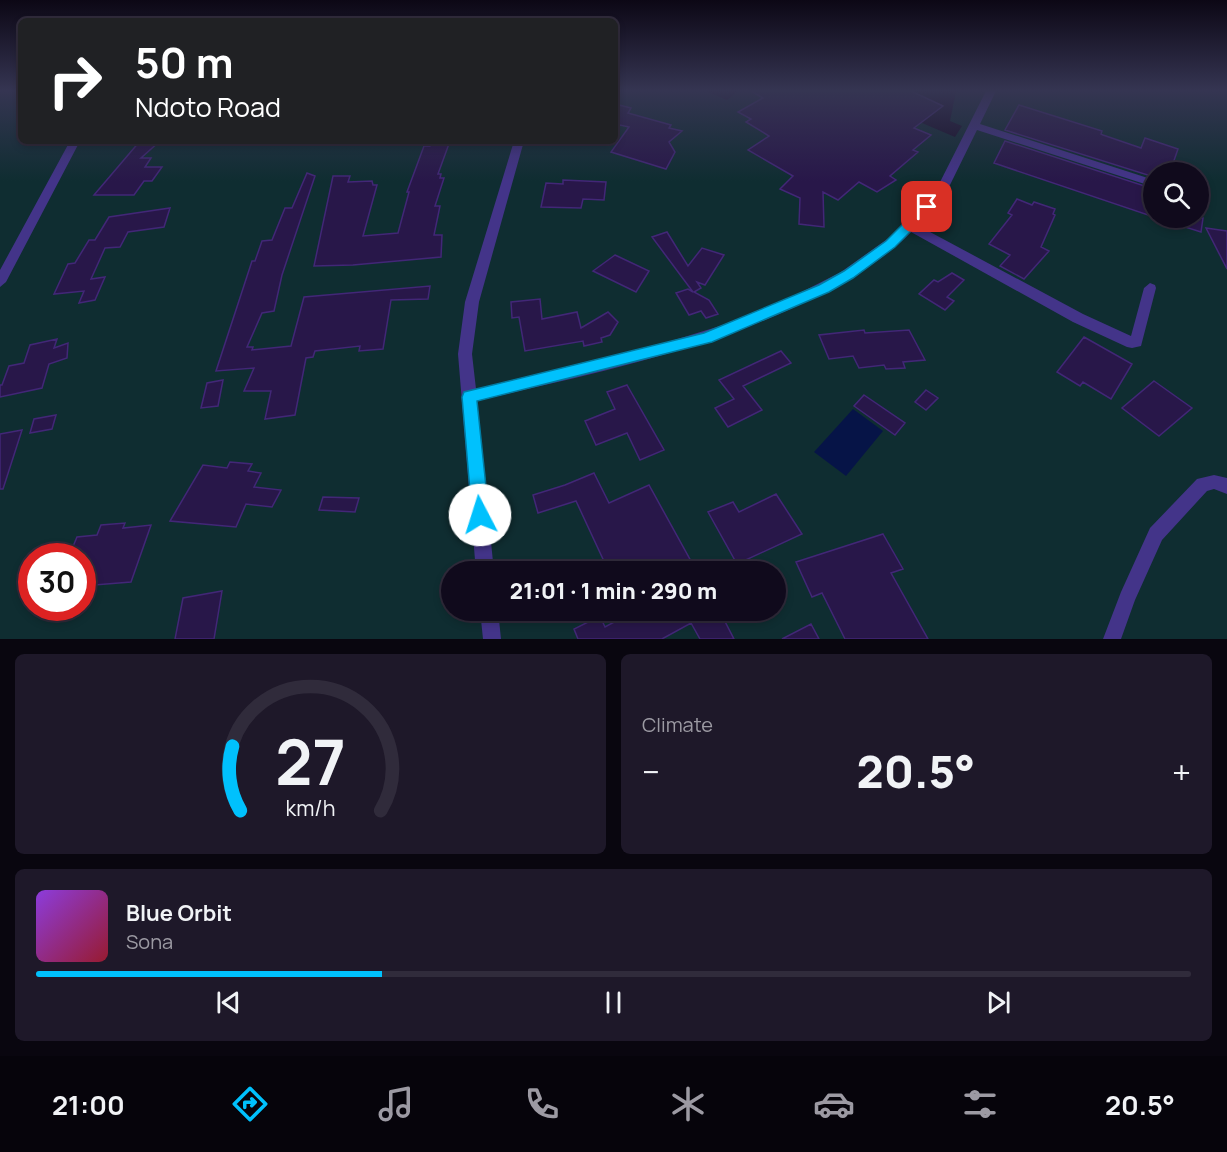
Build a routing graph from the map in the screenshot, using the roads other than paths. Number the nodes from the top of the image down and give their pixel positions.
1 (977, 121) edge
2 (975, 126) junction
3 (73, 144) edge
4 (518, 144) edge
5 (1143, 180) edge
6 (910, 226) junction
7 (0, 282) edge
8 (1150, 288) dead end
9 (469, 397) junction
10 (1227, 486) edge
11 (484, 561) edge
12 (490, 621) edge
13 (492, 639) edge
14 (1112, 639) edge

1 - 2 street
2 - 5 street
2 - 6 street
3 - 7 street
4 - 9 street
6 - 8 street
6 - 9 street
9 - 11 street
10 - 14 street
12 - 13 street

